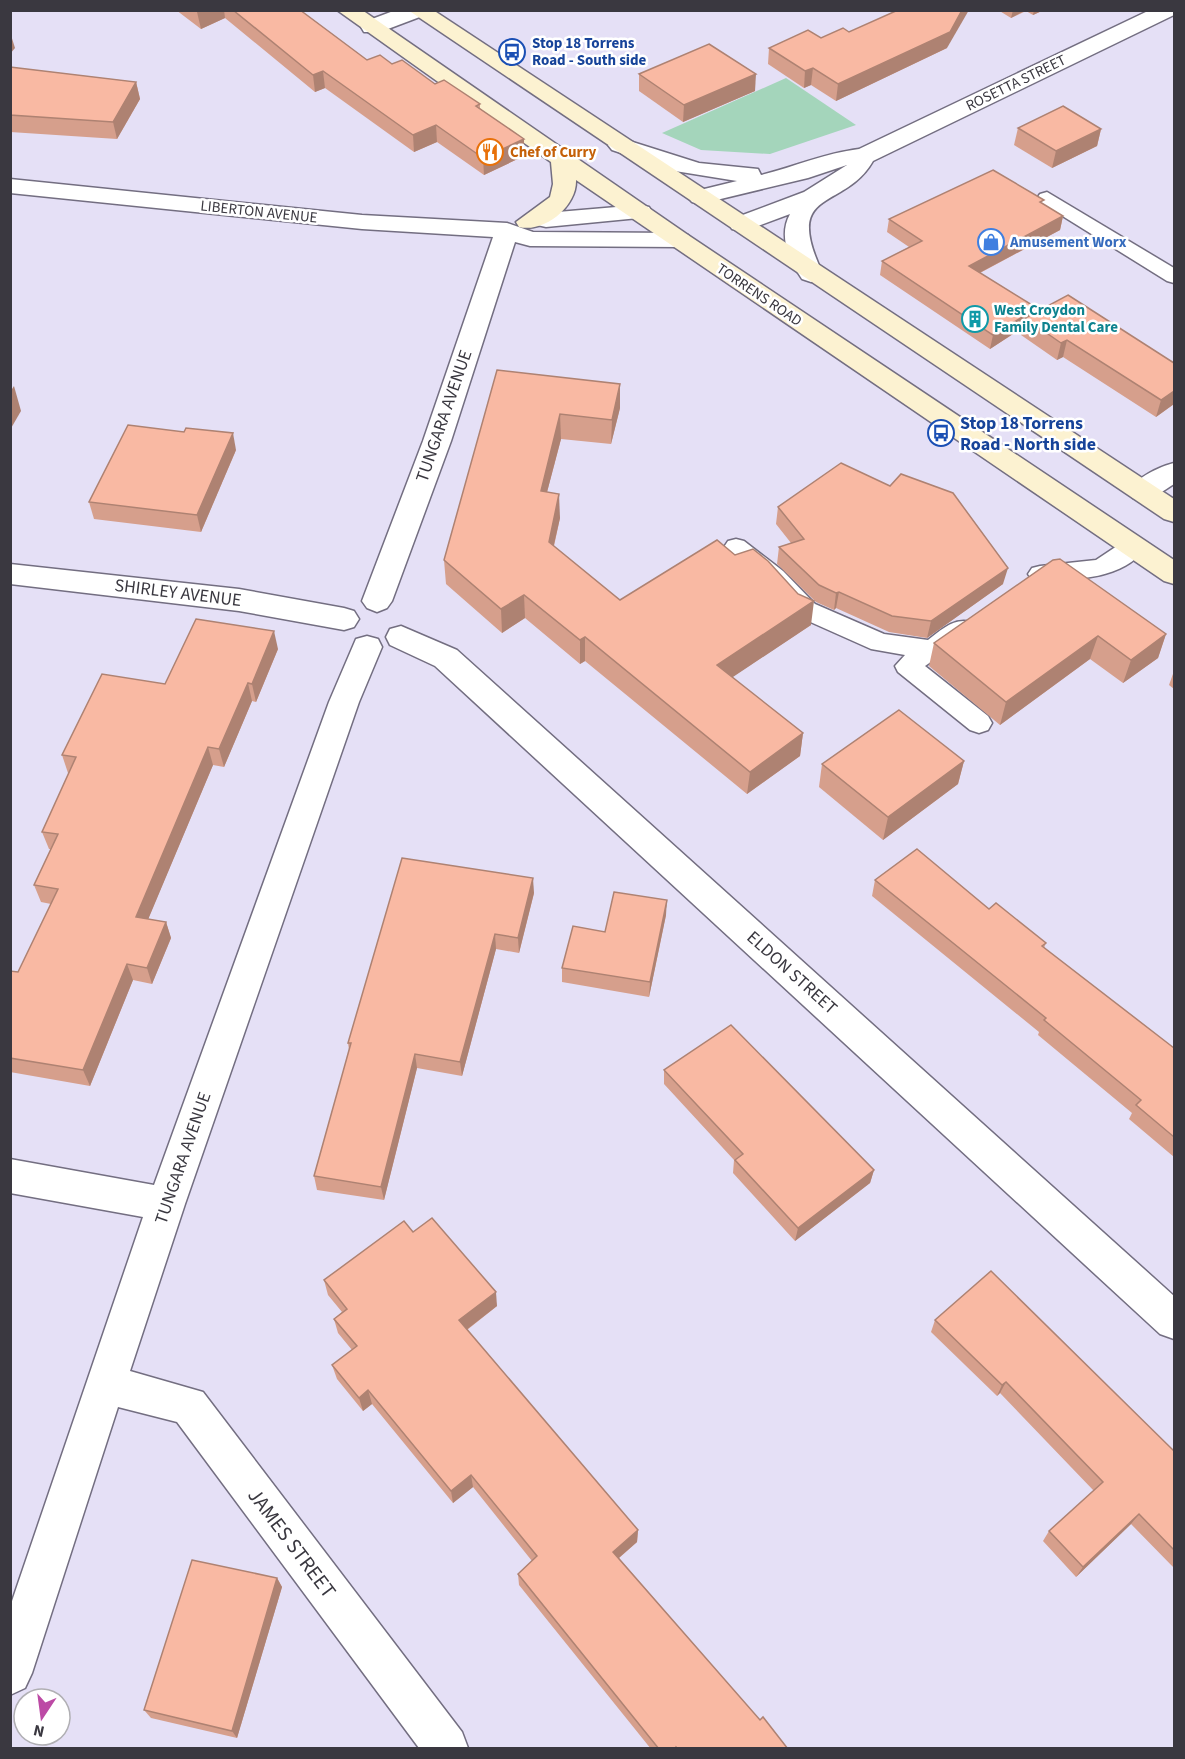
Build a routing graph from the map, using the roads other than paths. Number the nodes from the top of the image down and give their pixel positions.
1 (347, 10) edge
2 (417, 10) edge
3 (1168, 10) edge
4 (372, 27) junction
5 (620, 145) junction
6 (864, 156) junction
7 (563, 160) junction
8 (800, 173) junction
9 (10, 186) edge
10 (700, 197) junction
11 (812, 197) junction
12 (1047, 198) dead end
13 (640, 212) junction
14 (741, 224) junction
15 (518, 226) junction
16 (679, 240) junction
17 (811, 274) junction
18 (1174, 277) edge
19 (1174, 472) edge
20 (1143, 491) junction
21 (1174, 512) edge
22 (1134, 546) junction
23 (736, 547) dead end
24 (10, 574) edge
25 (1174, 574) edge
26 (1020, 588) edge
27 (377, 601) junction
28 (981, 615) edge
29 (344, 619) junction
30 (402, 637) junction
31 (367, 647) junction
32 (932, 649) junction
33 (979, 723) dead end
34 (10, 1176) edge
35 (166, 1204) junction
36 (1174, 1321) edge
37 (108, 1385) junction
38 (10, 1673) edge
39 (446, 1749) edge

1 - 4 main road, TORRENS ROAD
2 - 4 street
2 - 5 main road
3 - 6 street, ROSETTA STREET
4 - 7 main road, TORRENS ROAD
5 - 8 street
5 - 10 main road
6 - 8 street, ROSETTA STREET
6 - 11 street, ROSETTA STREET
7 - 13 main road, TORRENS ROAD
7 - 15 main road
8 - 10 street, ROSETTA STREET
9 - 15 street, LIBERTON AVENUE
10 - 13 main road
10 - 14 main road
11 - 14 street, ROSETTA STREET
11 - 17 street
12 - 18 lane
13 - 15 street, LIBERTON AVENUE
13 - 16 main road, TORRENS ROAD
14 - 16 main road
14 - 17 main road
15 - 16 street, LIBERTON AVENUE
15 - 27 street, TUNGARA AVENUE
16 - 22 main road, TORRENS ROAD
17 - 20 main road
19 - 20 street
20 - 21 main road
22 - 25 main road, TORRENS ROAD
22 - 26 lane
23 - 32 lane
24 - 29 street, SHIRLEY AVENUE
27 - 29 street
27 - 30 street
28 - 32 lane
29 - 31 street
30 - 31 street
30 - 36 street, ELDON STREET
31 - 35 street, TUNGARA AVENUE
32 - 33 lane
34 - 35 street
35 - 37 street, TUNGARA AVENUE
37 - 38 street, TUNGARA AVENUE
37 - 39 street, JAMES STREET

